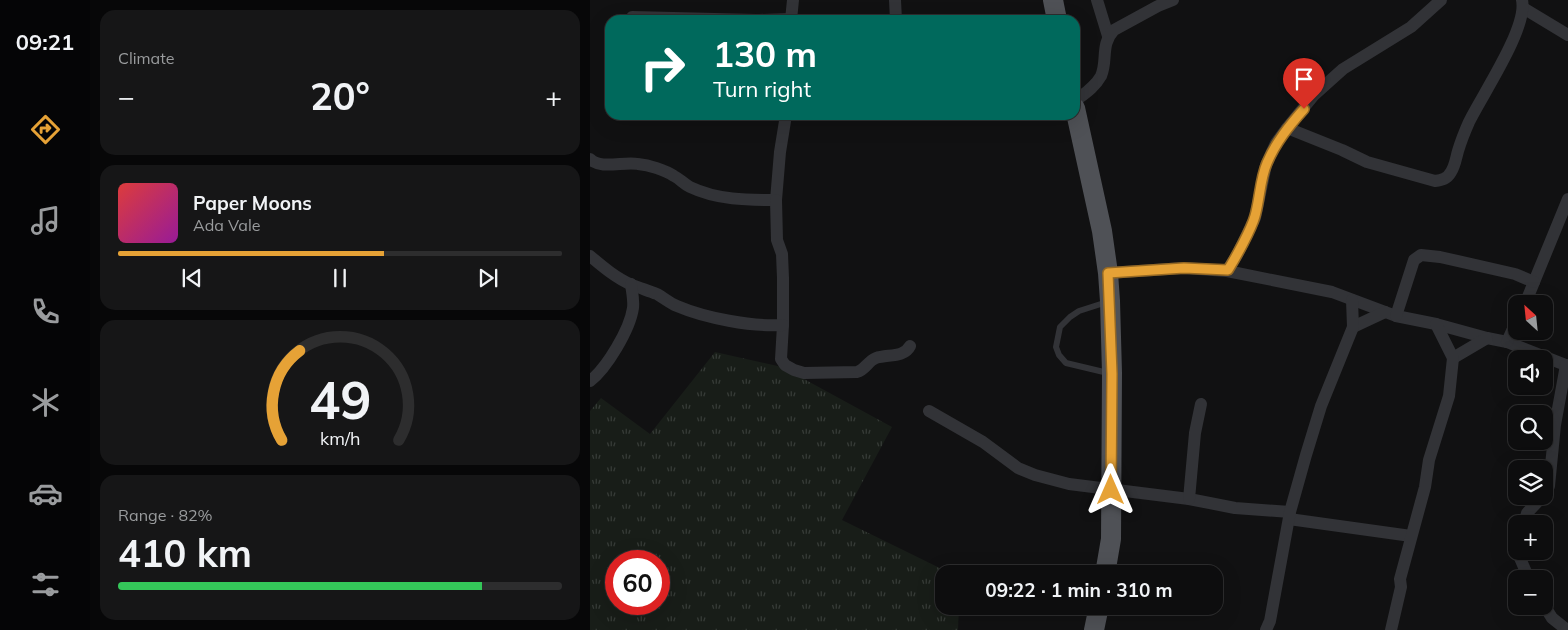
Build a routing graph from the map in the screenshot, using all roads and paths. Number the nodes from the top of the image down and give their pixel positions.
1 (794, 0) edge
2 (895, 0) edge
3 (1053, 0) edge
4 (1097, 0) edge
5 (1173, 0) edge
6 (1441, 0) edge
7 (1523, 4) edge
8 (792, 15) edge
9 (896, 15) edge
10 (1056, 15) edge
11 (1566, 30) edge
12 (1108, 36) junction
13 (1080, 97) edge
14 (785, 120) edge
15 (1078, 120) edge
16 (1287, 128) junction
17 (590, 159) edge
18 (1568, 199) edge
19 (776, 200) junction
20 (590, 256) edge
21 (1228, 270) junction
22 (1108, 273) junction
23 (1534, 282) junction
24 (631, 284) junction
25 (1529, 295) edge
26 (1352, 300) junction
27 (1110, 302) junction
28 (1390, 314) junction
29 (1436, 324) junction
30 (783, 325) junction
31 (1353, 327) junction
32 (1487, 338) junction
33 (1507, 342) joint
34 (910, 346) dead end
35 (1453, 358) junction
36 (1567, 365) edge
37 (1112, 374) junction
38 (590, 381) edge
39 (1201, 404) dead end
40 (929, 411) dead end
41 (1552, 460) edge
42 (1111, 490) junction
43 (1189, 499) junction
44 (1535, 505) edge
45 (1290, 515) junction
46 (1526, 515) edge
47 (1411, 536) junction
48 (1107, 565) edge
49 (1097, 615) edge
50 (1550, 615) edge
51 (1565, 628) edge
52 (1094, 630) edge
53 (1266, 630) edge
54 (1390, 630) edge

1 - 8 street
2 - 9 street
3 - 10 main road
4 - 12 street
5 - 12 street
6 - 16 street
7 - 11 street
7 - 16 street
12 - 13 street
14 - 19 street
15 - 22 main road
16 - 21 street
17 - 19 street
18 - 23 street
19 - 30 street
20 - 24 street
21 - 22 street
21 - 26 street
22 - 27 main road
23 - 25 street
23 - 28 street
24 - 30 street
24 - 38 street
26 - 28 street
26 - 31 street
27 - 37 main road
27 - 37 lane
28 - 29 street
28 - 31 street
29 - 32 street
29 - 35 street
30 - 34 street
31 - 45 street
32 - 33 street
32 - 35 street
33 - 36 street
35 - 47 street
36 - 41 street
37 - 42 main road
39 - 43 street
40 - 42 street
42 - 43 street
42 - 48 main road
43 - 45 street
44 - 46 street
45 - 47 street
45 - 53 street
47 - 54 street
49 - 52 main road
50 - 51 street

